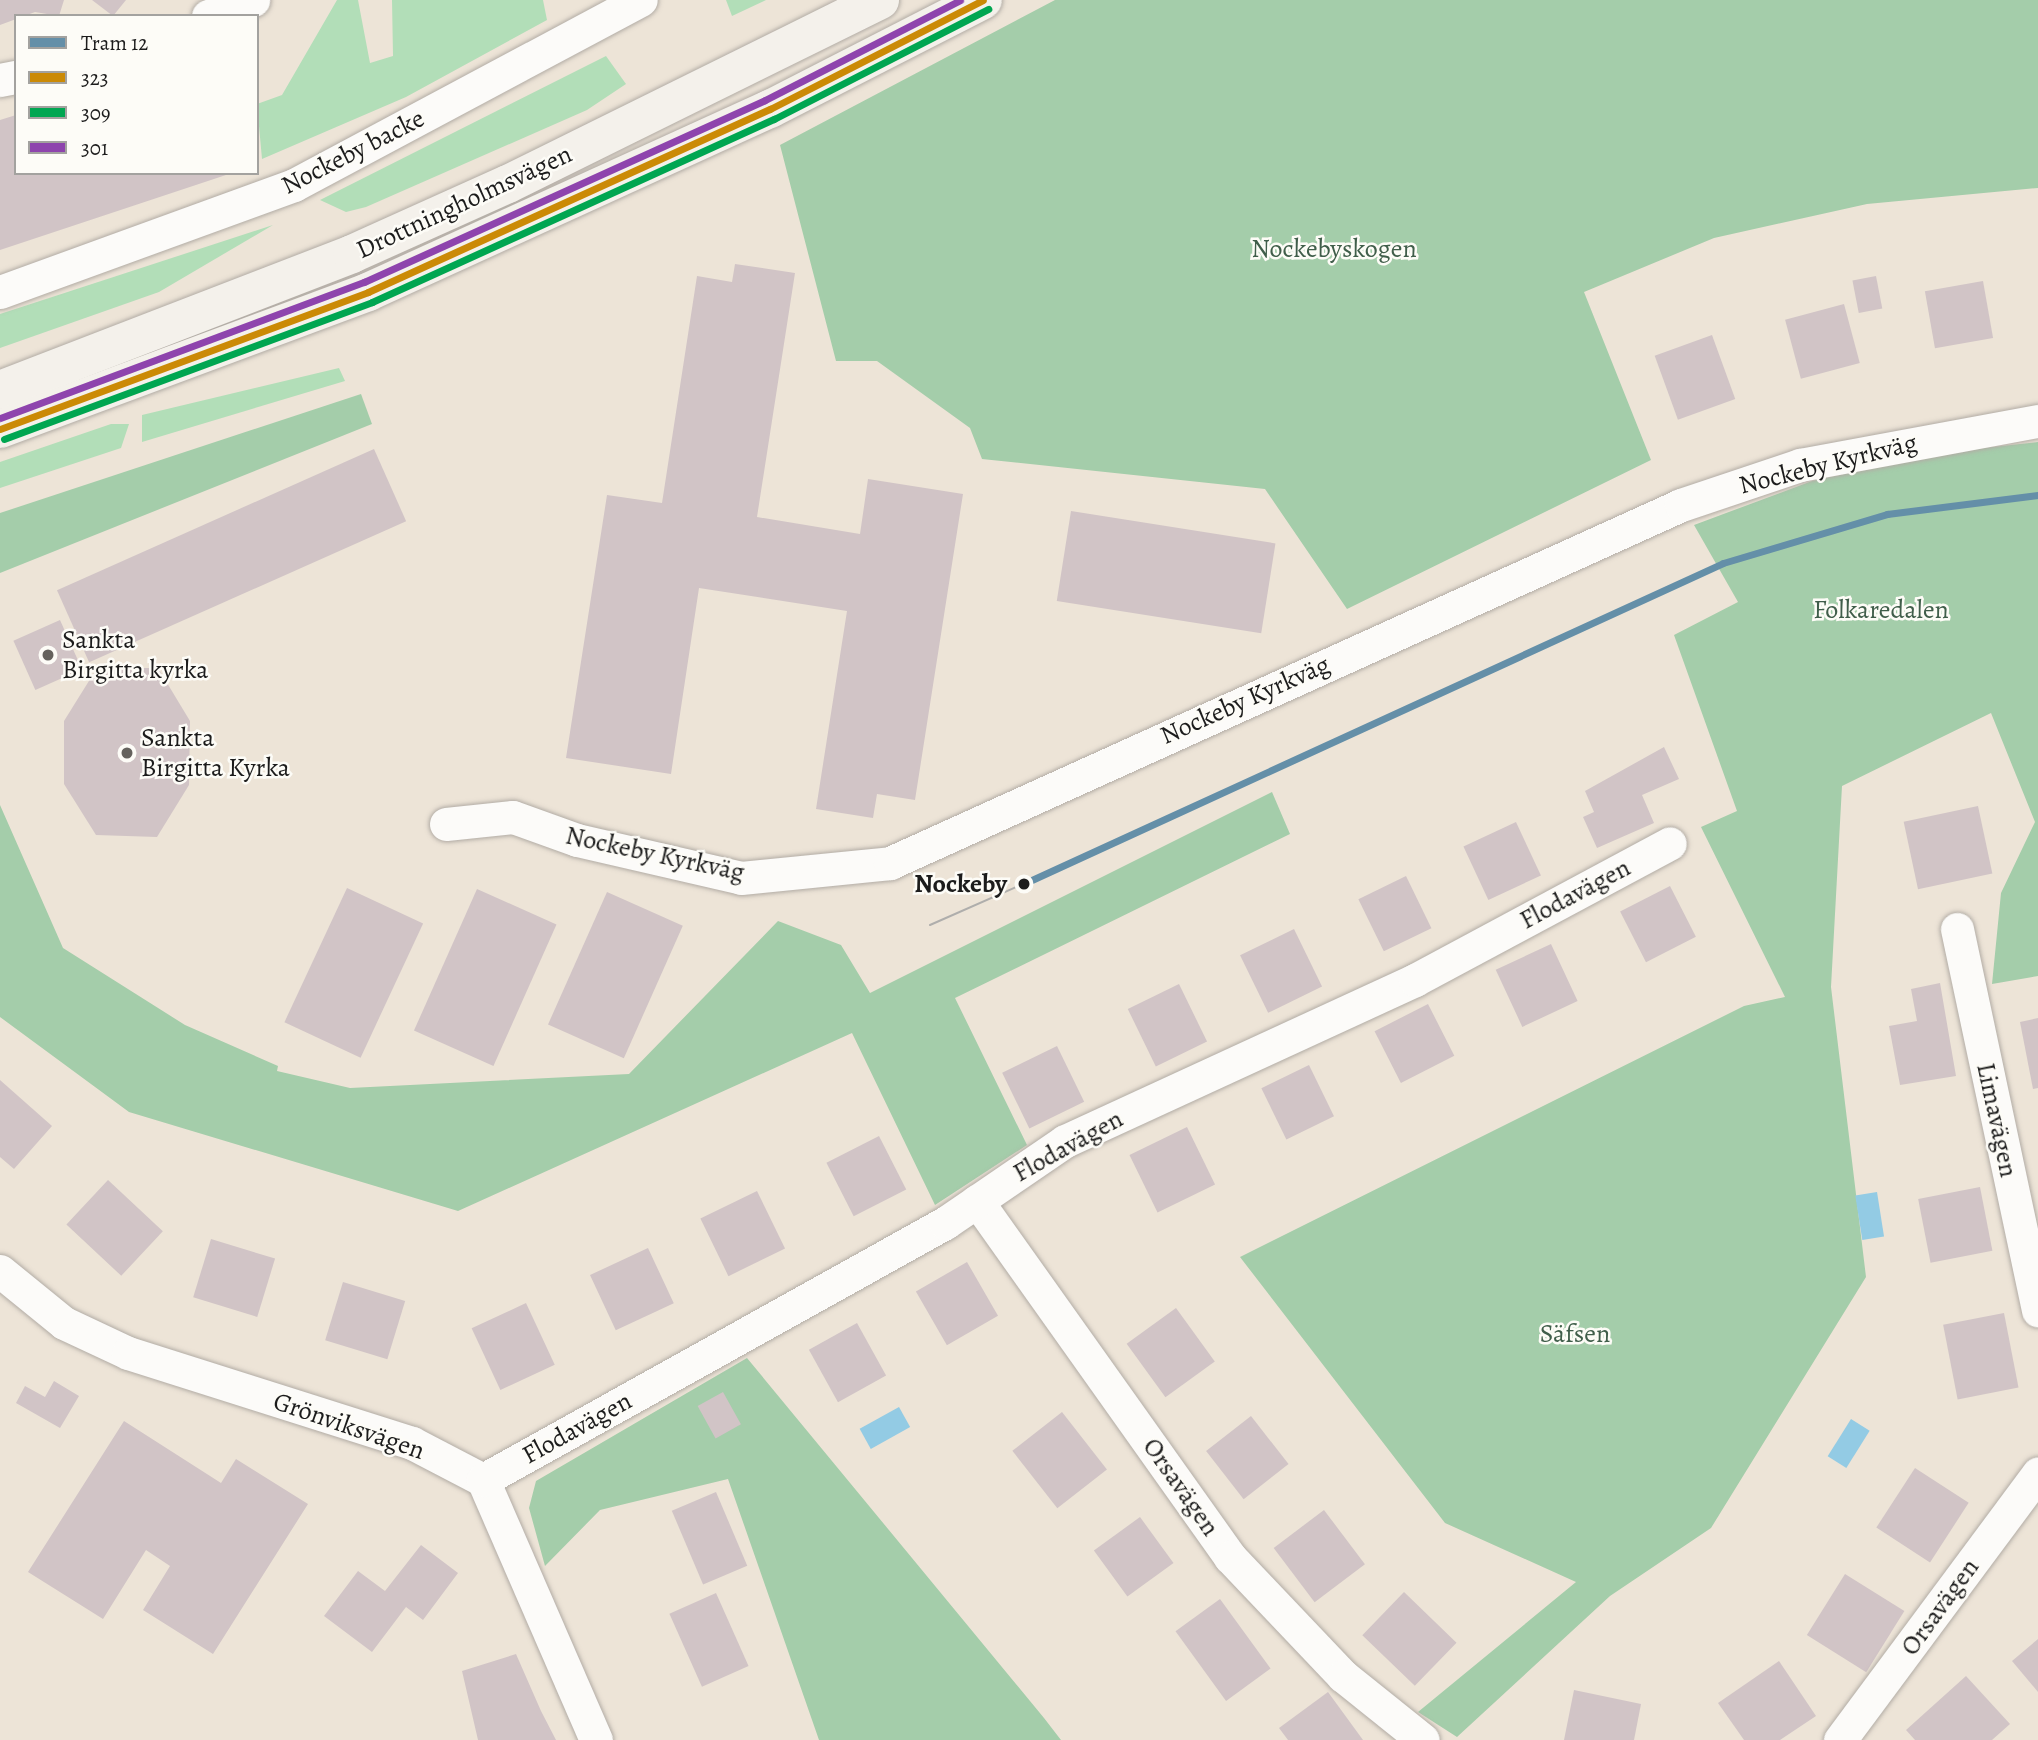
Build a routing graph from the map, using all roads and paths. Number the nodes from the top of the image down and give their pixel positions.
1 (253, 0) edge
2 (880, 0) edge
3 (983, 0) edge
4 (619, 5) edge
5 (214, 14) edge
6 (0, 292) edge
7 (0, 390) edge
8 (42, 395) junction
9 (2038, 421) edge
10 (0, 429) edge
11 (446, 824) dead end
12 (1670, 844) dead end
13 (1957, 929) dead end
14 (976, 1201) junction
15 (0, 1271) edge
16 (2038, 1310) edge
17 (2038, 1473) edge
18 (483, 1480) junction
19 (596, 1740) edge
20 (1423, 1740) edge
21 (1840, 1740) edge

1 - 5 street
2 - 8 main road, Drottningholmsvägen
3 - 8 main road, Drottningholmsvägen
4 - 6 street, Nockeby backe
7 - 8 main road
8 - 10 main road
9 - 11 street, Nockeby Kyrkväg
12 - 14 street, Flodavägen
13 - 16 street, Limavägen
14 - 18 street, Flodavägen
14 - 20 street, Orsavägen
15 - 18 street, Grönviksvägen
17 - 21 street, Orsavägen
18 - 19 street

